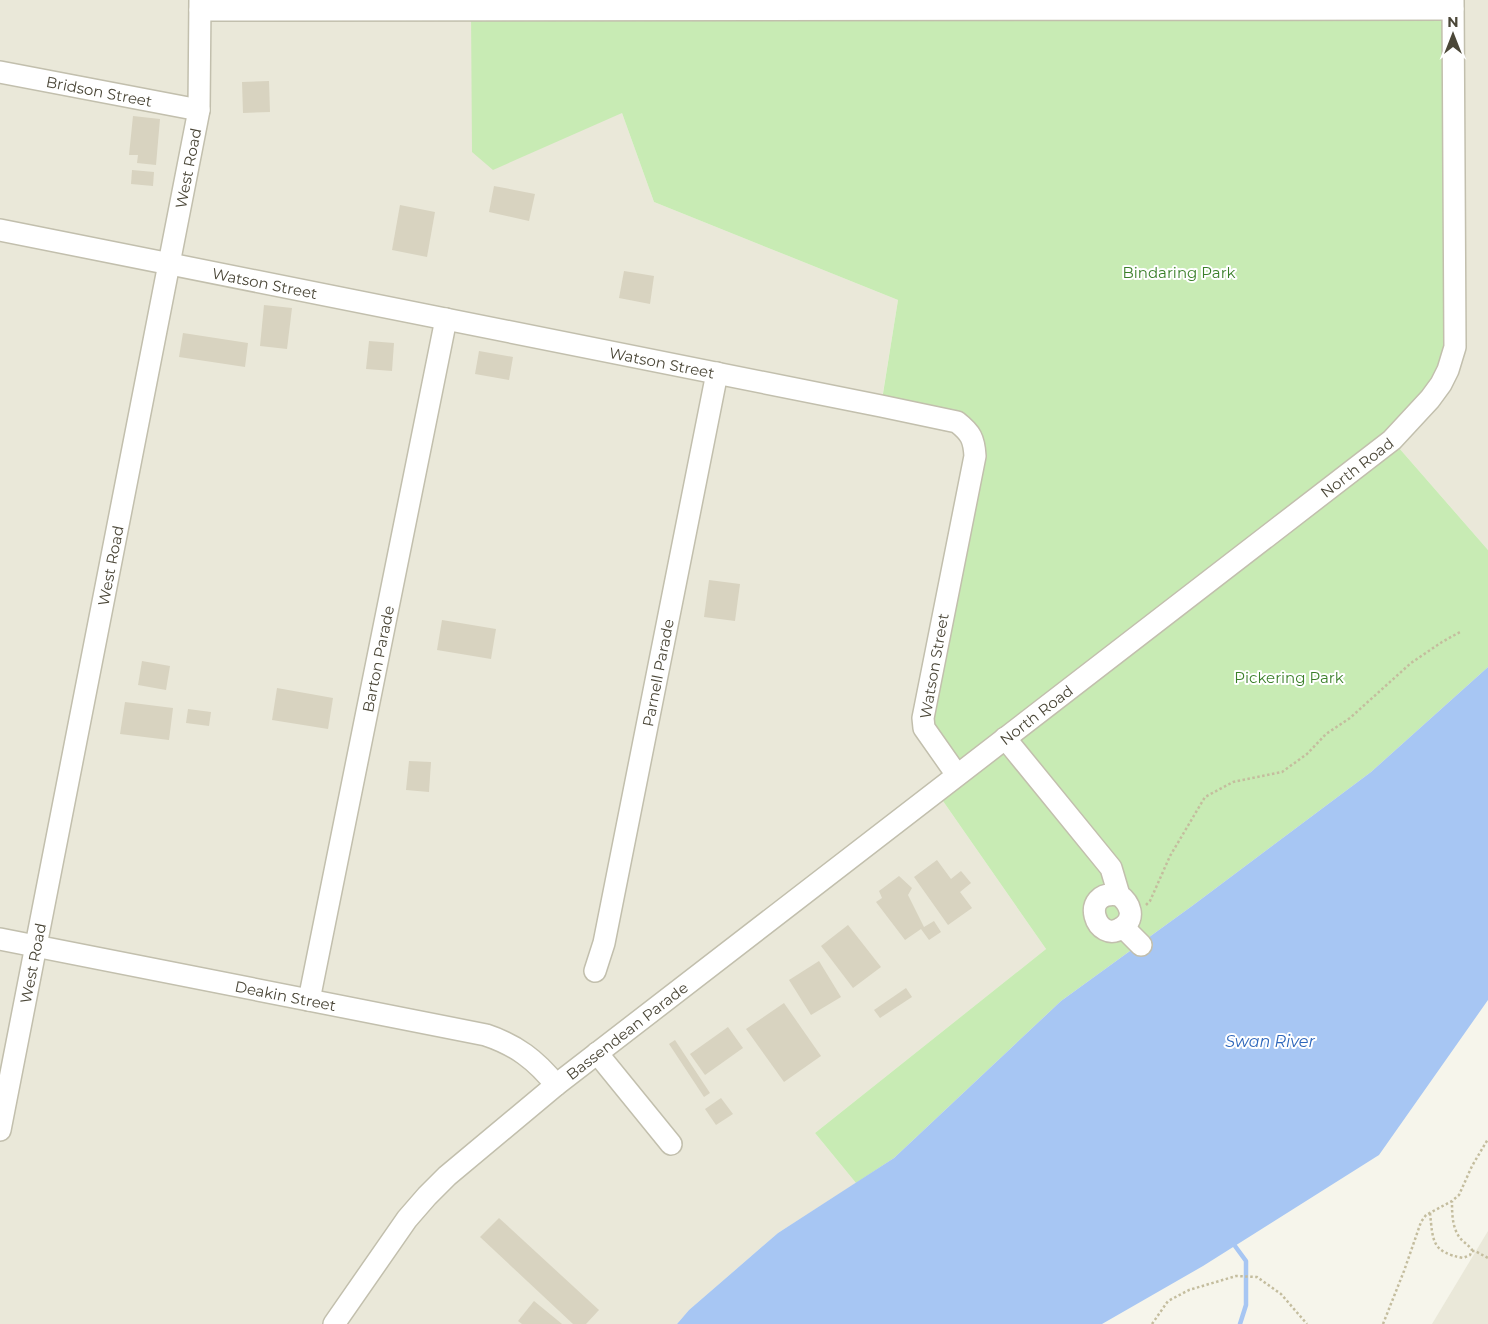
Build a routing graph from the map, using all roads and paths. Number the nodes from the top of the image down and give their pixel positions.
1 (200, 5) edge
2 (845, 5) edge
3 (1452, 5) edge
4 (0, 72) edge
5 (199, 110) junction
6 (0, 230) edge
7 (169, 264) junction
8 (446, 319) junction
9 (717, 373) junction
10 (1460, 632) dead end
11 (1005, 738) junction
12 (957, 775) junction
13 (1119, 895) junction
14 (1126, 924) junction
15 (0, 939) edge
16 (1142, 945) dead end
17 (36, 946) junction
18 (595, 971) dead end
19 (308, 1000) junction
20 (598, 1053) junction
21 (556, 1085) junction
22 (0, 1130) edge
23 (1488, 1139) edge
24 (671, 1144) dead end
25 (1452, 1201) junction
26 (1430, 1213) junction
27 (1472, 1251) junction
28 (1488, 1258) edge
29 (334, 1324) edge
30 (1152, 1324) edge
31 (1307, 1324) edge
32 (1383, 1324) edge

1 - 2 street
1 - 5 street, West Road
2 - 3 street
3 - 11 street, North Road
4 - 5 street, Bridson Street
5 - 7 street, West Road
6 - 7 street, Watson Street
7 - 8 street, Watson Street
7 - 17 street, West Road
8 - 9 street, Watson Street
8 - 19 street, Barton Parade
9 - 12 street, Watson Street
9 - 18 street, Parnell Parade
10 - 14 path
11 - 12 street, North Road
11 - 13 street
12 - 20 street, Bassendean Parade
13 - 14 street
13 - 14 street
14 - 16 street
15 - 17 street, Deakin Street
17 - 19 street, Deakin Street
17 - 22 street, West Road
19 - 21 street, Deakin Street
20 - 21 street, Bassendean Parade
20 - 24 street
21 - 29 street, Bassendean Parade
23 - 25 path
25 - 26 path
25 - 27 path
26 - 27 path
26 - 32 path
27 - 28 path
30 - 31 path

